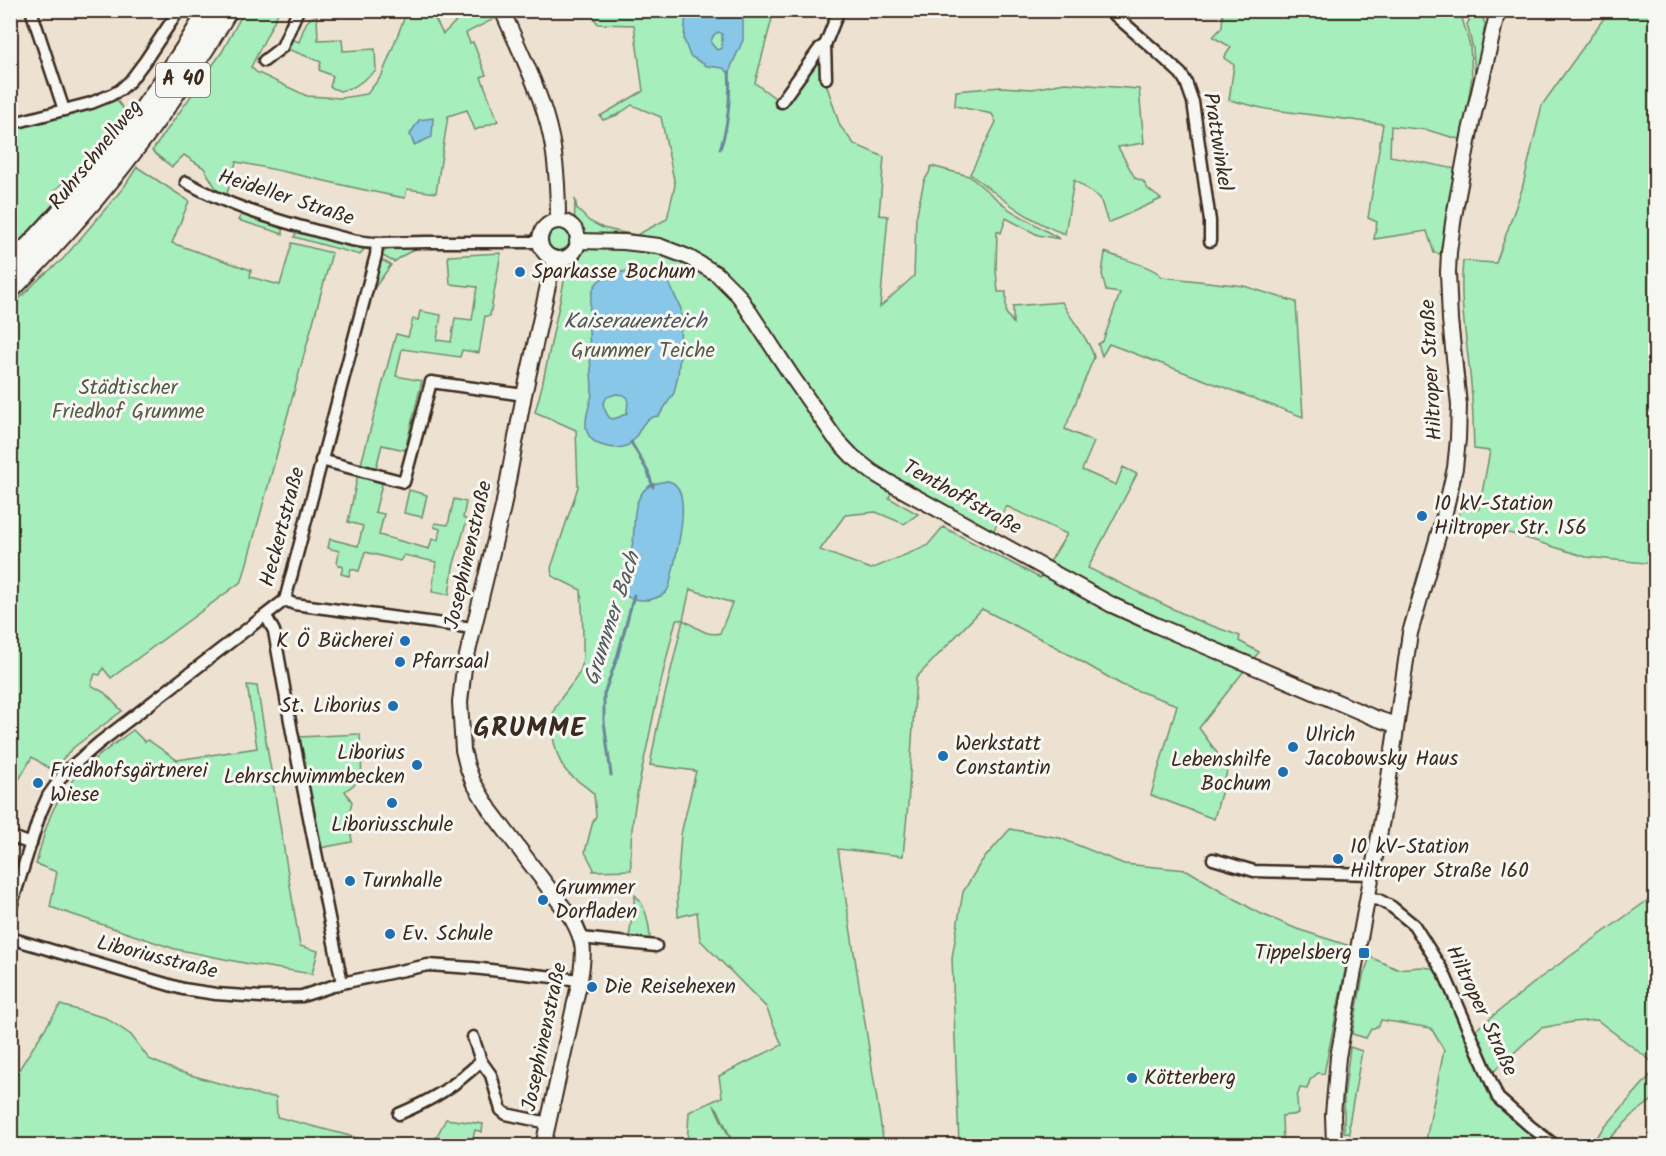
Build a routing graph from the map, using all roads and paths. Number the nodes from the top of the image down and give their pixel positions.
1 (31, 10) edge
2 (180, 10) edge
3 (210, 10) edge
4 (227, 10) edge
5 (298, 10) edge
6 (502, 10) edge
7 (839, 10) edge
8 (1109, 10) edge
9 (1493, 12) edge
10 (825, 45) junction
11 (264, 61) dead end
12 (826, 78) dead end
13 (781, 102) dead end
14 (64, 110) junction
15 (10, 124) edge
16 (125, 149) junction
17 (186, 182) dead end
18 (558, 221) junction
19 (1210, 241) dead end
20 (540, 242) junction
21 (578, 242) junction
22 (376, 243) junction
23 (554, 258) junction
24 (10, 267) edge
25 (10, 289) edge
26 (524, 395) junction
27 (321, 460) junction
28 (285, 600) junction
29 (266, 616) junction
30 (473, 628) junction
31 (1396, 724) junction
32 (10, 836) edge
33 (31, 844) junction
34 (1213, 859) dead end
35 (1371, 874) junction
36 (1368, 898) junction
37 (10, 910) edge
38 (10, 938) edge
39 (582, 938) junction
40 (656, 946) dead end
41 (580, 980) junction
42 (342, 983) junction
43 (472, 1037) dead end
44 (481, 1061) junction
45 (399, 1114) dead end
46 (548, 1123) junction
47 (543, 1146) edge
48 (1334, 1146) edge
49 (1556, 1146) edge

1 - 14 street
2 - 14 street
3 - 16 highway, Ruhrschnellweg / A 40
4 - 16 highway, Ruhrschnellweg / A 40
5 - 11 street
6 - 18 street
7 - 10 street
8 - 19 street, Prattwinkel
9 - 31 street, Hiltroper Straße
10 - 12 street
10 - 13 street
14 - 15 street
16 - 24 highway, Ruhrschnellweg / A 40
16 - 25 highway, Ruhrschnellweg / A 40
17 - 22 street, Heideller Straße
18 - 20 street
18 - 21 street
20 - 22 street
20 - 23 street
21 - 23 street
21 - 31 street, Tenthoffstraße
22 - 27 street, Heckertstraße
23 - 26 street, Josephinenstraße
26 - 27 street
26 - 30 street, Josephinenstraße
27 - 28 street, Heckertstraße
28 - 29 street, Heckertstraße
28 - 30 street
29 - 33 street, Heckertstraße
29 - 42 street
30 - 39 street, Josephinenstraße
31 - 35 street, Hiltroper Straße
32 - 33 street
33 - 37 street, Heckertstraße
34 - 35 street
35 - 36 street, Hiltroper Straße
36 - 48 street, Hiltroper Straße
36 - 49 street, Hiltroper Straße
38 - 42 street, Liboriusstraße
39 - 40 street, Josephinenstraße
39 - 41 street, Josephinenstraße
41 - 42 street, Liboriusstraße
41 - 46 street, Josephinenstraße
43 - 44 street
44 - 45 street
44 - 46 street
46 - 47 street, Josephinenstraße

